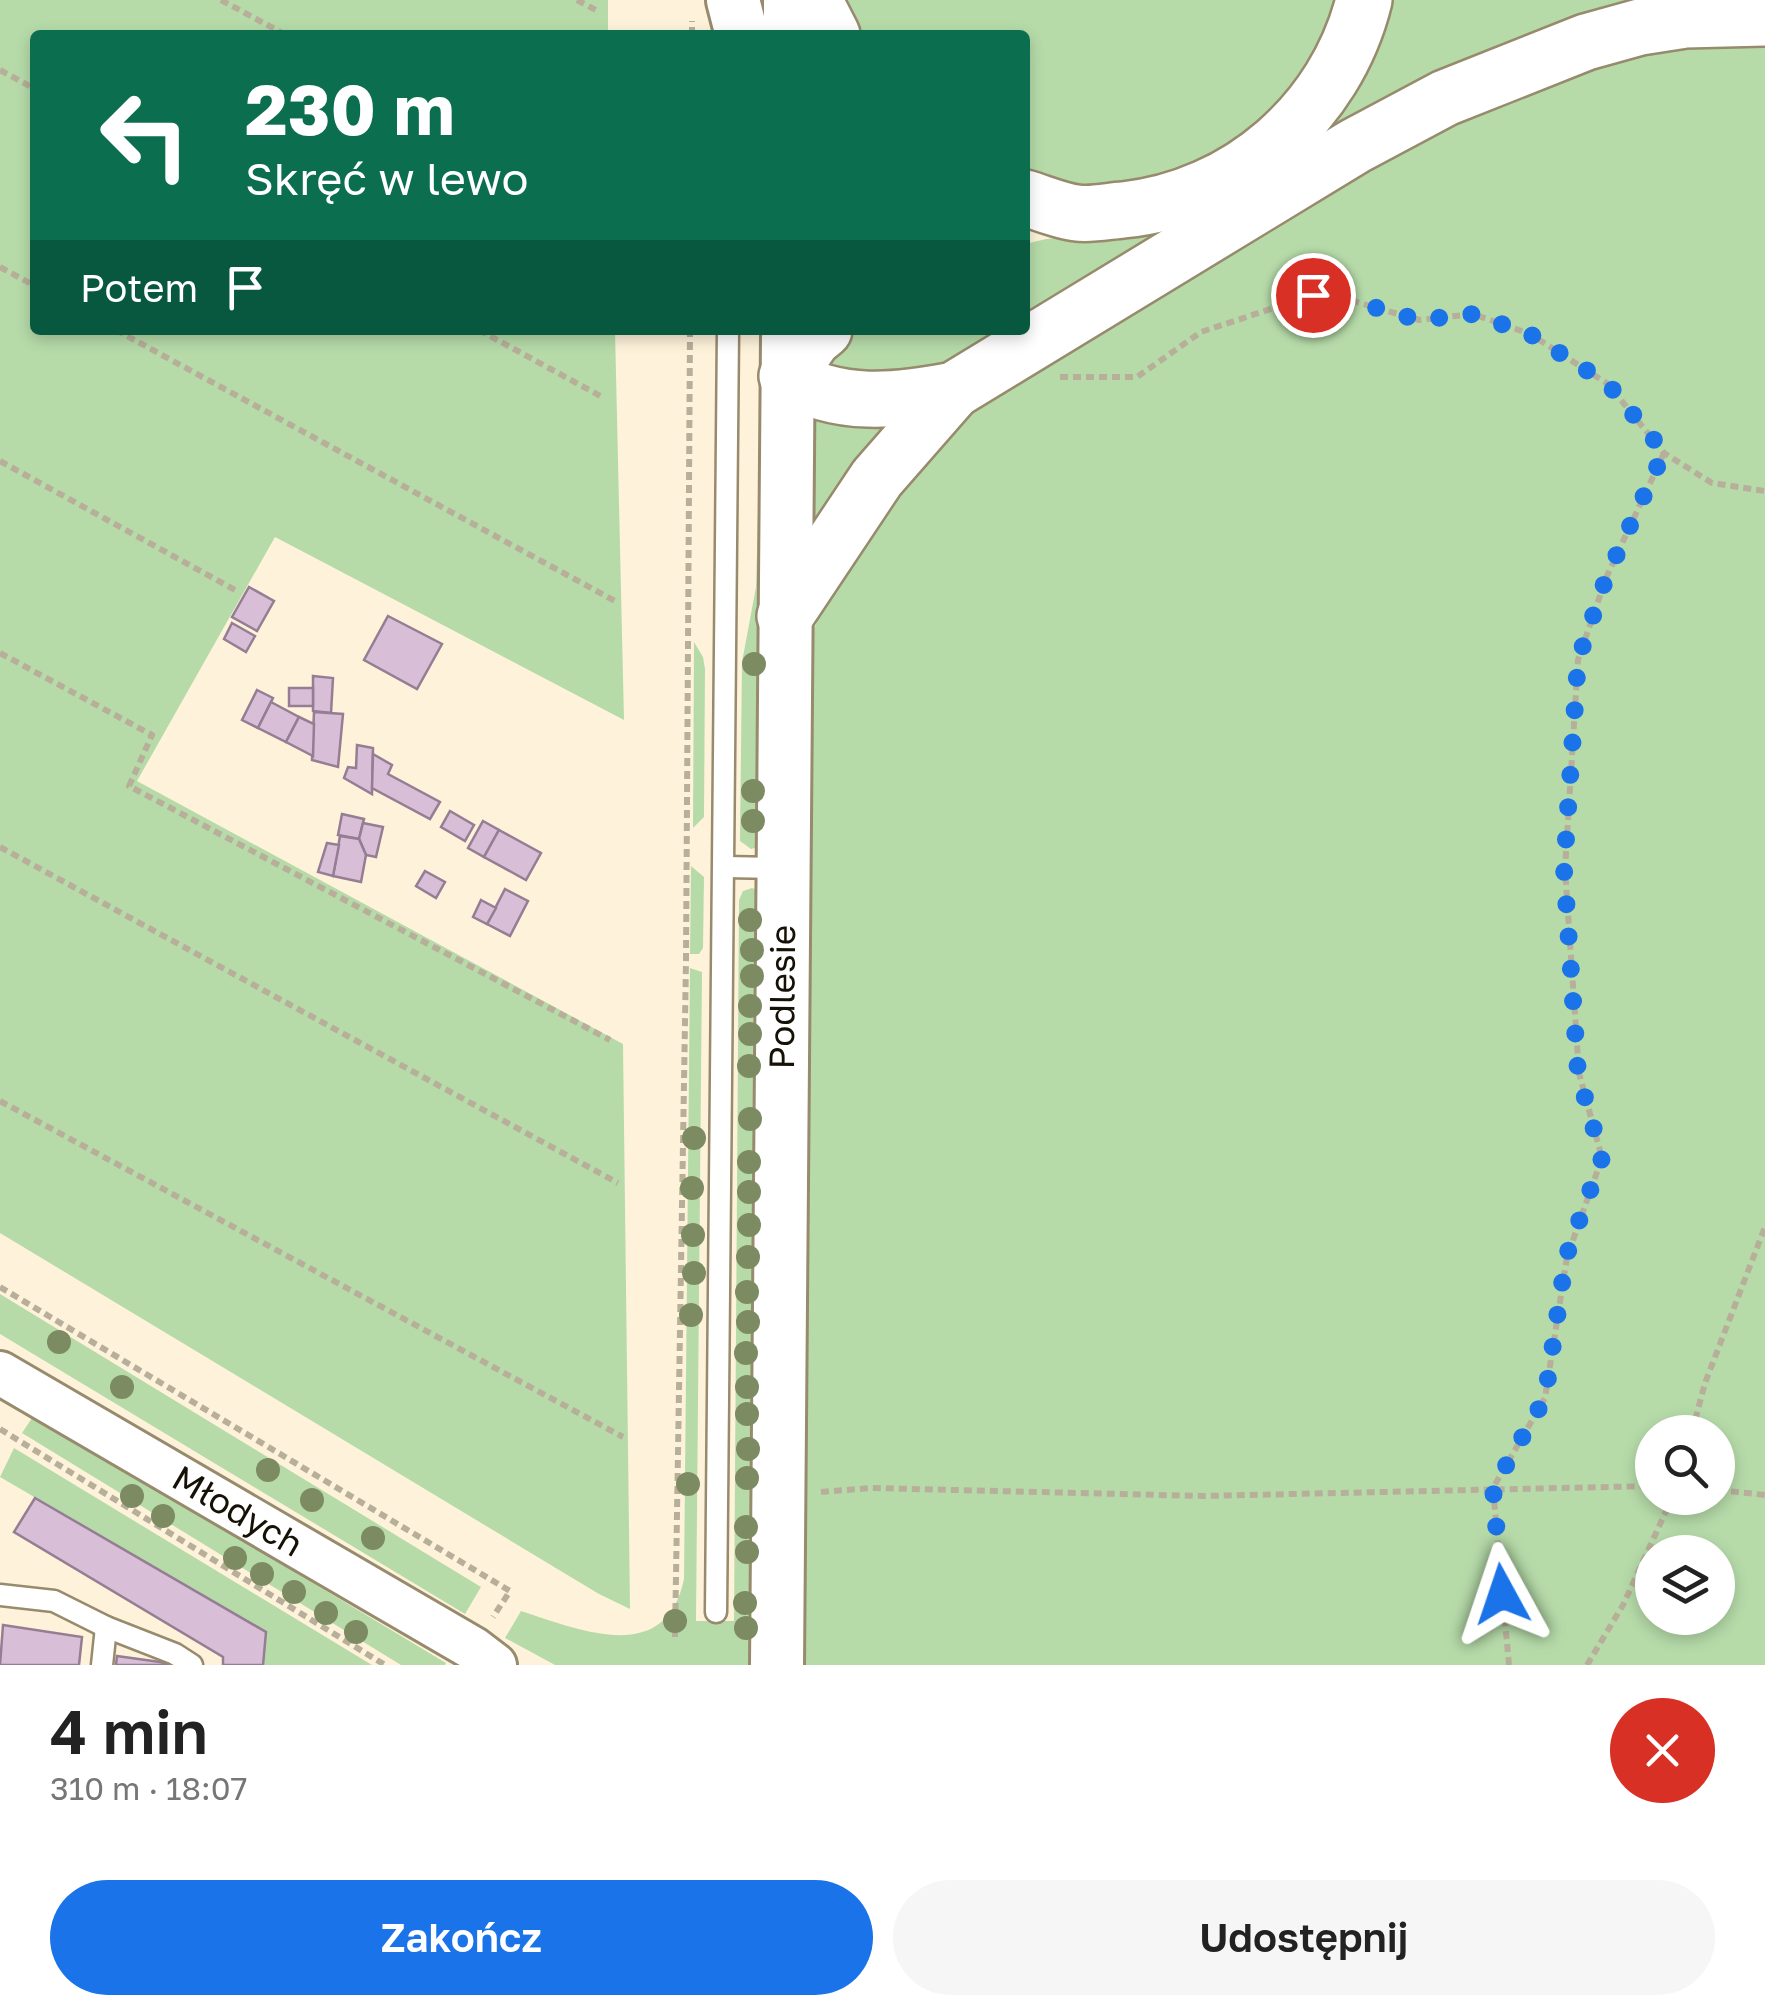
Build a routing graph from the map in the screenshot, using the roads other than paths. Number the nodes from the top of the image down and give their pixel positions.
1 (734, 0) edge
2 (790, 0) edge
3 (814, 0) edge
4 (1364, 0) edge
5 (1765, 18) edge
6 (741, 30) edge
7 (790, 30) edge
8 (829, 30) edge
9 (1030, 199) edge
10 (1079, 214) junction
11 (1030, 229) edge
12 (728, 335) edge
13 (818, 335) edge
14 (787, 353) edge
15 (954, 390) junction
16 (785, 616) junction
17 (725, 868) junction
18 (783, 868) junction
19 (0, 1373) edge
20 (0, 1594) edge
21 (716, 1612) dead end
22 (106, 1627) junction
23 (485, 1647) edge
24 (102, 1665) edge
25 (192, 1665) edge
26 (518, 1665) edge
27 (777, 1665) edge

1 - 6 street
2 - 7 street
3 - 8 highway
4 - 10 highway
5 - 15 highway
9 - 10 highway
10 - 11 highway
12 - 17 lane, Podlesie
13 - 14 highway
14 - 15 highway
14 - 16 street, Podlesie
15 - 16 highway
16 - 18 street, Podlesie
17 - 18 lane
17 - 21 lane, Podlesie
18 - 27 street, Podlesie
19 - 23 street, Młodych
20 - 22 lane
22 - 24 lane
22 - 25 lane
23 - 26 street, Młodych

